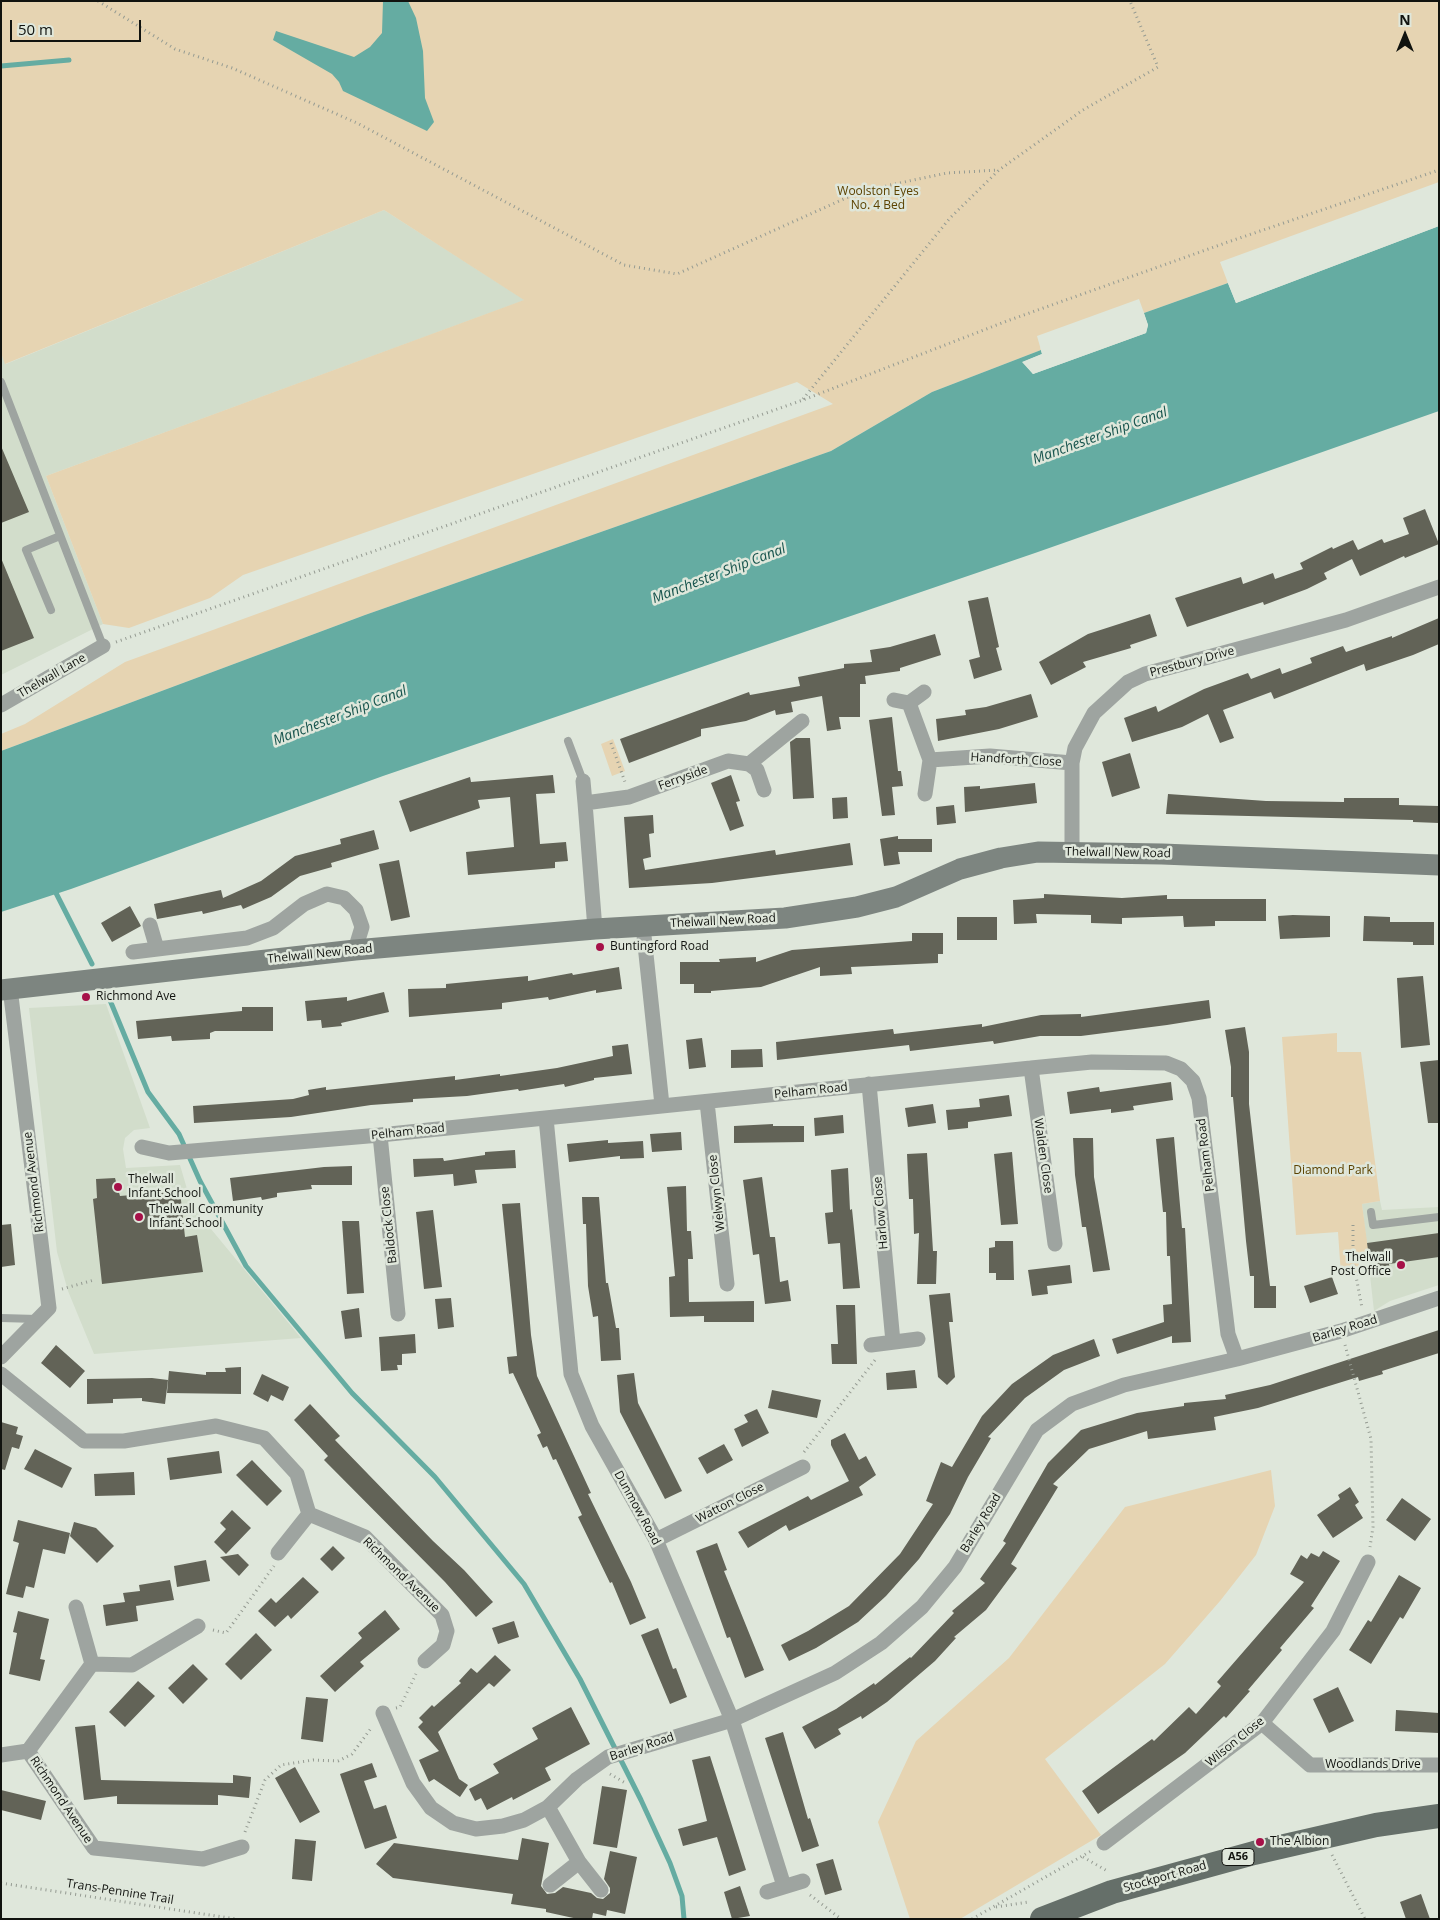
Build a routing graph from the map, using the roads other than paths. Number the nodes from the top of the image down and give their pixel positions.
1 (1, 382) edge
2 (60, 536) junction
3 (1439, 588) edge
4 (51, 610) dead end
5 (103, 646) joint
6 (924, 692) dead end
7 (1, 705) edge
8 (802, 721) dead end
9 (568, 741) dead end
10 (930, 760) junction
11 (1072, 763) junction
12 (749, 764) junction
13 (583, 781) joint
14 (764, 790) dead end
15 (925, 794) dead end
16 (585, 802) junction
17 (1072, 852) junction
18 (1439, 865) edge
19 (150, 925) dead end
20 (643, 926) junction
21 (595, 929) junction
22 (157, 949) junction
23 (355, 950) junction
24 (133, 952) dead end
25 (6, 989) edge
26 (1031, 1068) junction
27 (869, 1084) junction
28 (707, 1102) junction
29 (662, 1105) junction
30 (546, 1118) junction
31 (380, 1136) junction
32 (142, 1147) dead end
33 (1372, 1212) dead end
34 (1439, 1217) edge
35 (1055, 1244) dead end
36 (727, 1284) dead end
37 (1439, 1298) edge
38 (398, 1314) dead end
39 (1, 1318) edge
40 (38, 1319) junction
41 (918, 1339) dead end
42 (893, 1342) junction
43 (871, 1345) dead end
44 (1, 1357) edge
45 (1237, 1359) junction
46 (1, 1374) edge
47 (803, 1467) road end
48 (308, 1514) junction
49 (656, 1540) junction
50 (278, 1553) road end
51 (1368, 1562) road end
52 (76, 1607) dead end
53 (198, 1626) road end
54 (425, 1661) road end
55 (92, 1664) junction
56 (383, 1714) road end
57 (732, 1720) junction
58 (1262, 1723) junction
59 (28, 1751) junction
60 (1, 1755) edge
61 (1439, 1765) edge
62 (548, 1807) junction
63 (1438, 1816) edge
64 (1104, 1843) dead end
65 (242, 1847) road end
66 (579, 1862) junction
67 (550, 1886) dead end
68 (601, 1890) dead end
69 (767, 1892) dead end
70 (1042, 1919) edge

1 - 2 lane
2 - 4 lane
2 - 5 lane
3 - 11 street, Prestbury Drive
5 - 7 street, Thelwall Lane
6 - 10 street
8 - 12 street
9 - 13 lane
10 - 11 street, Handforth Close
10 - 15 street
11 - 17 street, Prestbury Drive
12 - 14 street
12 - 16 street, Ferryside
13 - 16 street
16 - 21 street
17 - 18 main road, Thelwall New Road
17 - 20 main road, Thelwall New Road
19 - 22 street
20 - 21 main road, Thelwall New Road
20 - 29 street
21 - 23 main road, Thelwall New Road
22 - 23 street
22 - 24 street
23 - 25 main road, Thelwall New Road
25 - 40 street, Richmond Avenue
26 - 27 street, Pelham Road
26 - 35 street, Walden Close
26 - 45 street, Pelham Road
27 - 28 street, Pelham Road
27 - 42 street, Harlow Close
28 - 29 street, Pelham Road
28 - 36 street, Welwyn Close
29 - 30 street, Pelham Road
30 - 31 street, Pelham Road
30 - 49 street, Dunmow Road
31 - 32 street, Pelham Road
31 - 38 street, Baldock Close
33 - 34 lane
37 - 45 street, Barley Road
39 - 40 lane
40 - 44 street, Richmond Avenue
41 - 42 street
42 - 43 street
45 - 57 street, Barley Road
46 - 48 street
47 - 49 street, Watton Close
48 - 50 street
48 - 54 street, Richmond Avenue
49 - 57 street, Dunmow Road
51 - 58 street, Wilson Close
52 - 55 street
53 - 55 street
55 - 59 street, Richmond Avenue
56 - 62 street, Barley Road
57 - 62 street, Barley Road
57 - 69 street, Dunmow Road
58 - 61 street, Woodlands Drive
58 - 64 street, Wilson Close
59 - 60 street, Richmond Avenue
59 - 65 street, Richmond Avenue
62 - 66 street
63 - 70 main road, Stockport Road / A56
66 - 67 street
66 - 68 street

